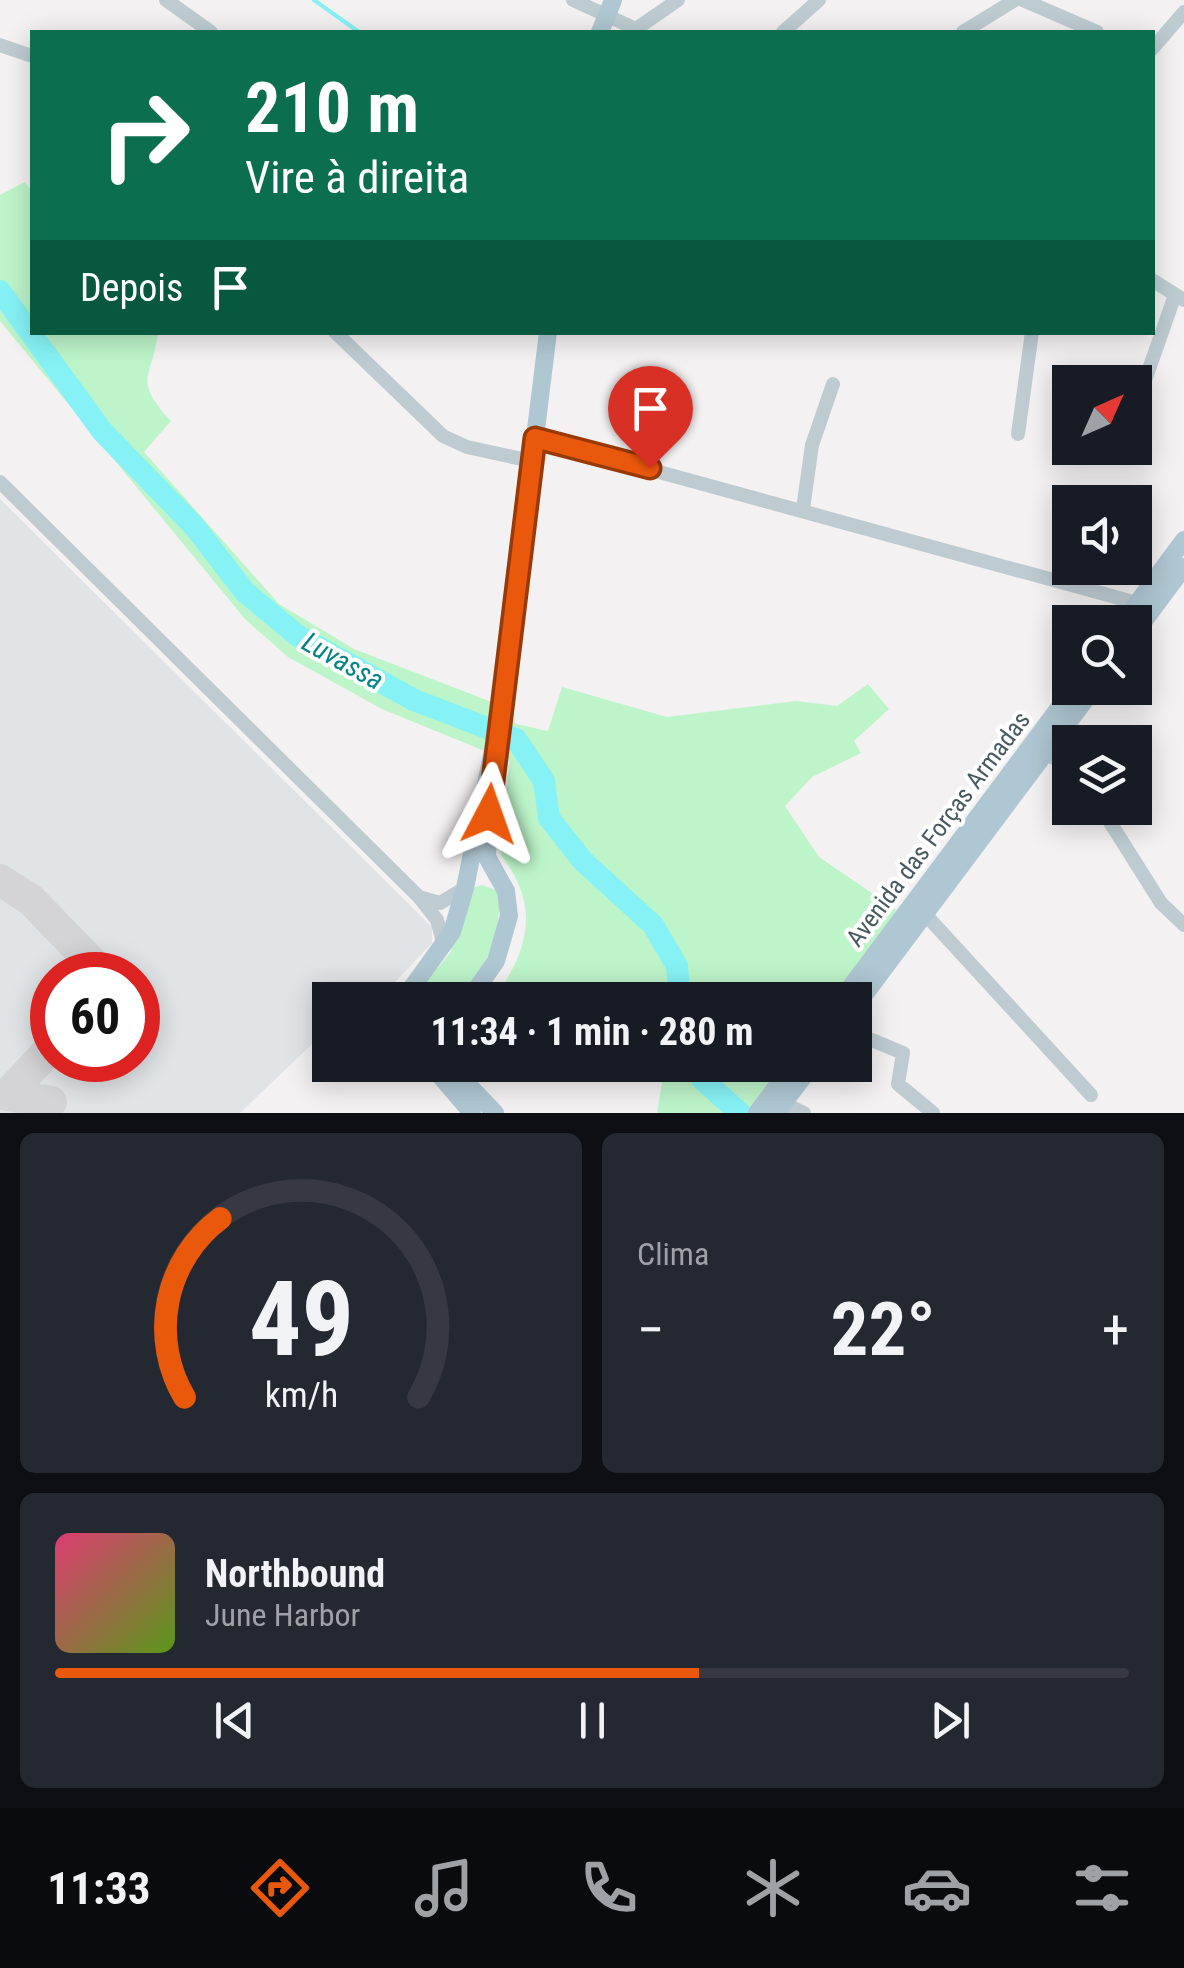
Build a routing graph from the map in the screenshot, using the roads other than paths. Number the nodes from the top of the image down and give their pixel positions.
1 (166, 0) edge
2 (573, 0) edge
3 (678, 0) edge
4 (819, 0) edge
5 (1015, 0) edge
6 (1023, 0) edge
7 (1184, 12) edge
8 (607, 16) edge
9 (208, 30) edge
10 (639, 30) edge
11 (642, 30) edge
12 (785, 30) edge
13 (967, 30) edge
14 (1092, 30) edge
15 (0, 45) edge
16 (1155, 46) edge
17 (30, 55) edge
18 (1155, 282) edge
19 (1180, 298) edge
20 (338, 335) edge
21 (548, 335) edge
22 (1032, 335) edge
23 (1152, 367) edge
24 (833, 384) dead end
25 (1018, 434) dead end
26 (535, 438) junction
27 (530, 461) junction
28 (0, 482) edge
29 (803, 509) junction
30 (1184, 540) edge
31 (1184, 568) edge
32 (1137, 603) joint
33 (1152, 610) edge
34 (1061, 705) edge
35 (1081, 705) edge
36 (1045, 753) junction
37 (1052, 757) edge
38 (492, 759) junction
39 (1111, 825) edge
40 (465, 888) junction
41 (506, 891) junction
42 (418, 897) junction
43 (925, 914) junction
44 (1184, 925) edge
45 (444, 946) junction
46 (417, 982) edge
47 (483, 982) edge
48 (854, 982) edge
49 (872, 984) edge
50 (872, 1040) edge
51 (446, 1082) edge
52 (464, 1082) edge
53 (784, 1082) edge
54 (796, 1082) edge
55 (1091, 1095) dead end
56 (770, 1109) edge
57 (472, 1113) edge
58 (494, 1113) edge
59 (804, 1113) edge
60 (933, 1113) edge

1 - 9 street
2 - 8 street
3 - 11 street
4 - 12 street
5 - 13 street
6 - 14 street
7 - 16 street
8 - 10 street
15 - 17 street
18 - 19 street
19 - 23 street
20 - 27 street
21 - 26 main road
22 - 25 street
24 - 29 street
26 - 27 main road
26 - 29 street
27 - 38 main road
28 - 42 street
29 - 32 street
30 - 32 main road
31 - 33 main road
34 - 48 main road, Avenida das Forças Armadas
35 - 36 main road, Avenida das Forças Armadas
36 - 37 street
36 - 43 main road, Avenida das Forças Armadas
38 - 40 main road
38 - 41 main road
39 - 44 street
40 - 41 main road
40 - 42 street
40 - 45 main road
41 - 47 main road
42 - 45 street
43 - 49 main road, Avenida das Forças Armadas
43 - 55 street
45 - 46 main road
50 - 60 street
51 - 57 main road
52 - 58 main road
53 - 56 main road
54 - 56 main road
56 - 59 street

